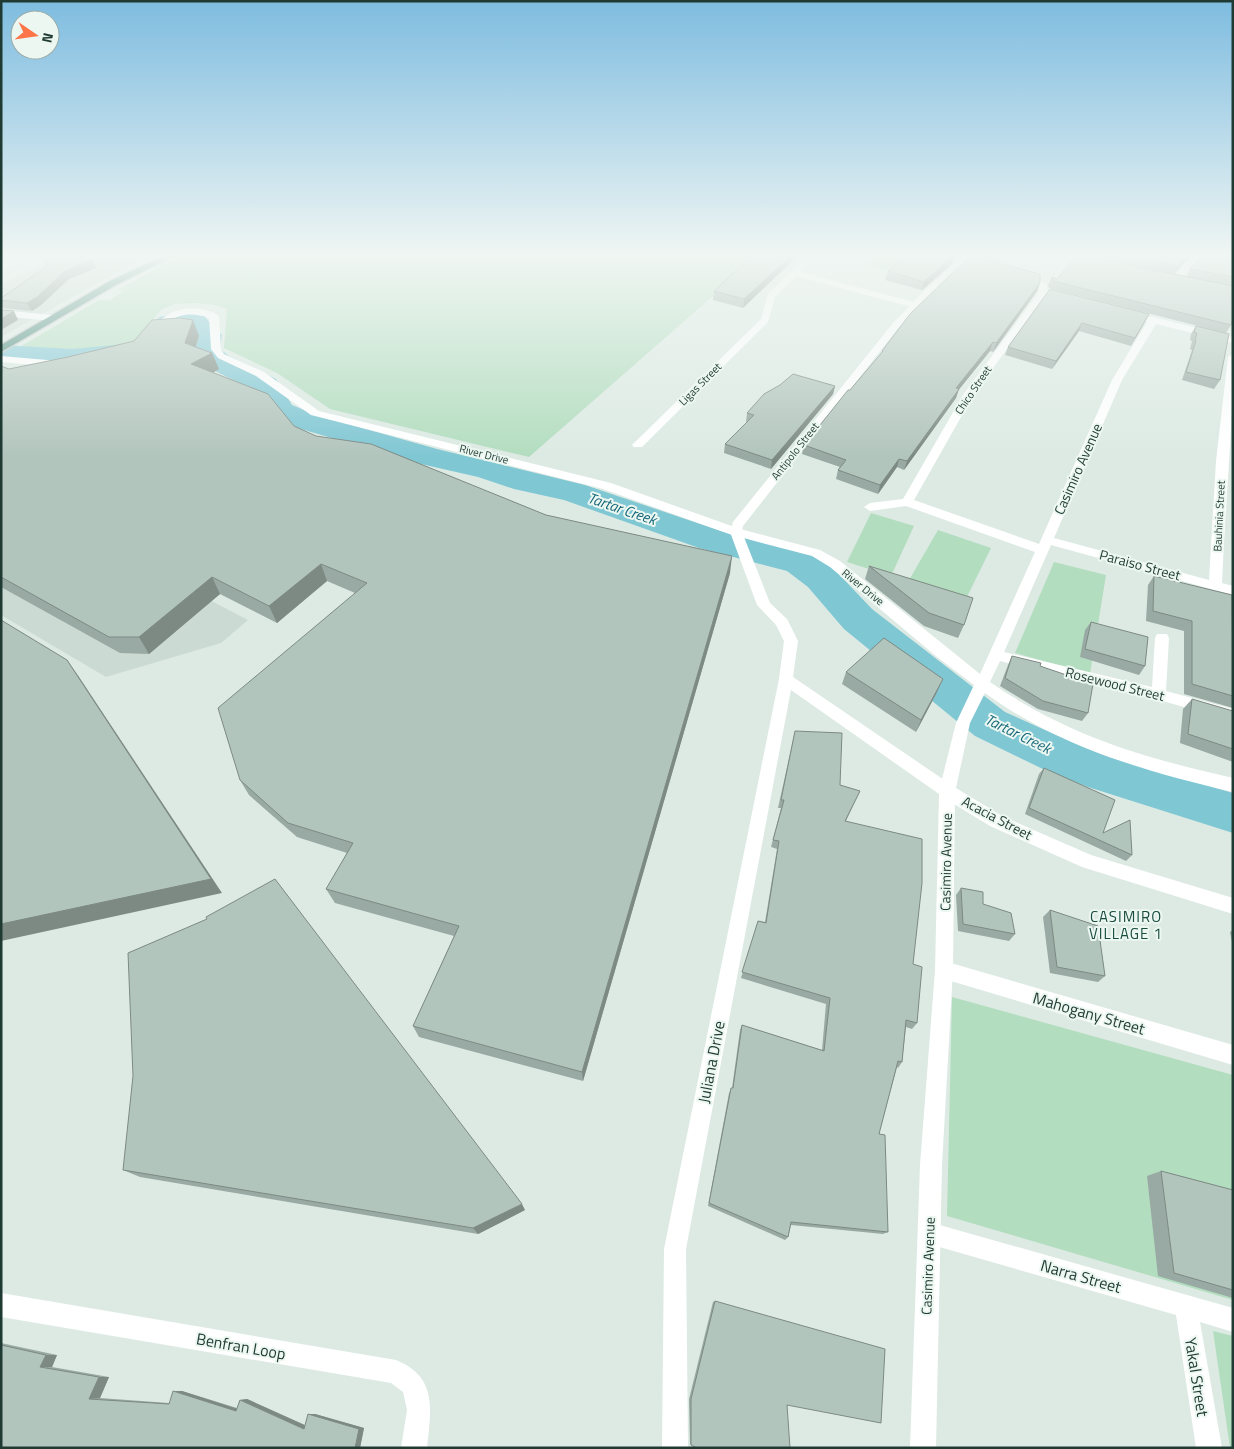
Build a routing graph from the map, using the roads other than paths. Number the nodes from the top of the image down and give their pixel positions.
1 (46, 322) edge
2 (162, 322) edge
3 (214, 322) edge
4 (763, 322) edge
5 (900, 322) edge
6 (1023, 322) edge
7 (1152, 322) edge
8 (1159, 322) edge
9 (1233, 340) edge
10 (143, 345) edge
11 (1, 349) edge
12 (1233, 357) edge
13 (1, 359) edge
14 (74, 365) edge
15 (638, 445) dead end
16 (907, 502) junction
17 (870, 506) dead end
18 (738, 537) junction
19 (1045, 545) junction
20 (1215, 586) junction
21 (1233, 591) edge
22 (1162, 638) dead end
23 (996, 655) junction
24 (786, 679) junction
25 (978, 690) junction
26 (1158, 694) junction
27 (1233, 715) edge
28 (1233, 785) edge
29 (947, 791) junction
30 (1233, 906) edge
31 (944, 970) junction
32 (1233, 1055) edge
33 (930, 1233) junction
34 (1, 1306) edge
35 (1186, 1306) junction
36 (1233, 1320) edge
37 (414, 1448) edge
38 (675, 1448) edge
39 (923, 1448) edge
40 (1209, 1448) edge

1 - 11 highway
2 - 10 street, River Drive
3 - 18 street, River Drive
4 - 15 street, Ligas Street
5 - 18 street, Antipolo Street
6 - 16 street, Chico Street
7 - 19 street, Casimiro Avenue
8 - 9 street
12 - 20 street, Bauhinia Street
13 - 14 street
16 - 17 street, Paraiso Street
16 - 19 street, Paraiso Street
18 - 24 street
18 - 25 street, River Drive
19 - 20 street, Paraiso Street
19 - 23 street, Casimiro Avenue
20 - 21 street, Paraiso Street
22 - 26 street
23 - 25 street, Casimiro Avenue
23 - 26 street, Rosewood Street
24 - 29 street, Acacia Street
24 - 38 street, Juliana Drive
25 - 28 street, River Drive
25 - 29 street, Casimiro Avenue
26 - 27 street, Rosewood Street
29 - 30 street, Acacia Street
29 - 31 street, Casimiro Avenue
31 - 32 street, Mahogany Street
31 - 33 street, Casimiro Avenue
33 - 35 street, Narra Street
33 - 39 street, Casimiro Avenue
34 - 37 street, Benfran Loop
35 - 36 street, Narra Street
35 - 40 street, Yakal Street

